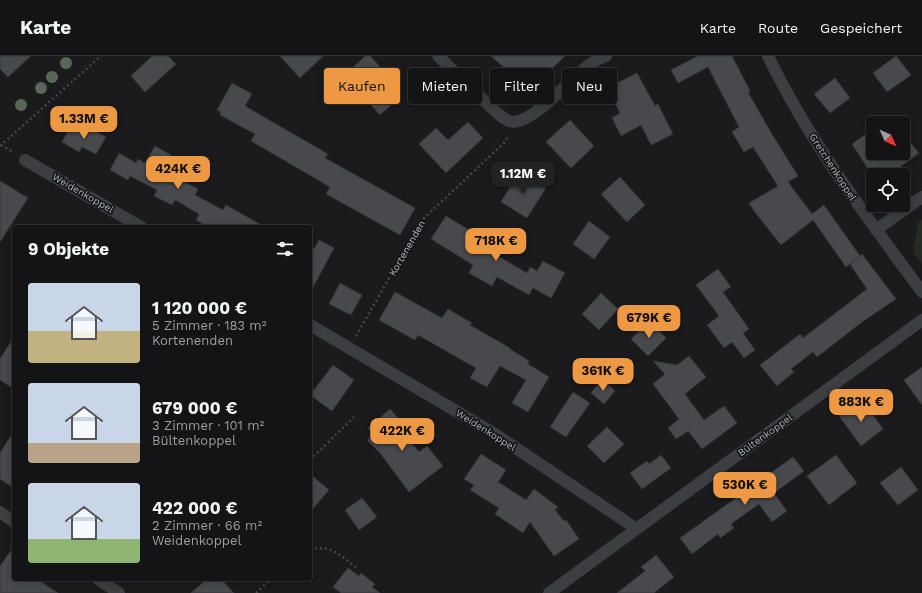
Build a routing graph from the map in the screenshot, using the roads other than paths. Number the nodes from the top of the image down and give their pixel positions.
1 (438, 56) edge
2 (606, 56) edge
3 (768, 56) edge
4 (25, 160) dead end
5 (922, 197) edge
6 (138, 225) edge
7 (876, 230) junction
8 (922, 292) edge
9 (922, 320) edge
10 (312, 326) edge
11 (0, 512) edge
12 (12, 521) edge
13 (637, 529) junction
14 (101, 581) edge
15 (119, 593) edge
16 (549, 593) edge

1 - 2 street
3 - 7 street, Gretchenkoppel
4 - 6 street, Weidenkoppel
5 - 7 street
7 - 8 street, Gretchenkoppel
9 - 13 street, Bültenkoppel
10 - 13 street, Weidenkoppel
11 - 12 street
13 - 16 street, Bültenkoppel
14 - 15 street

